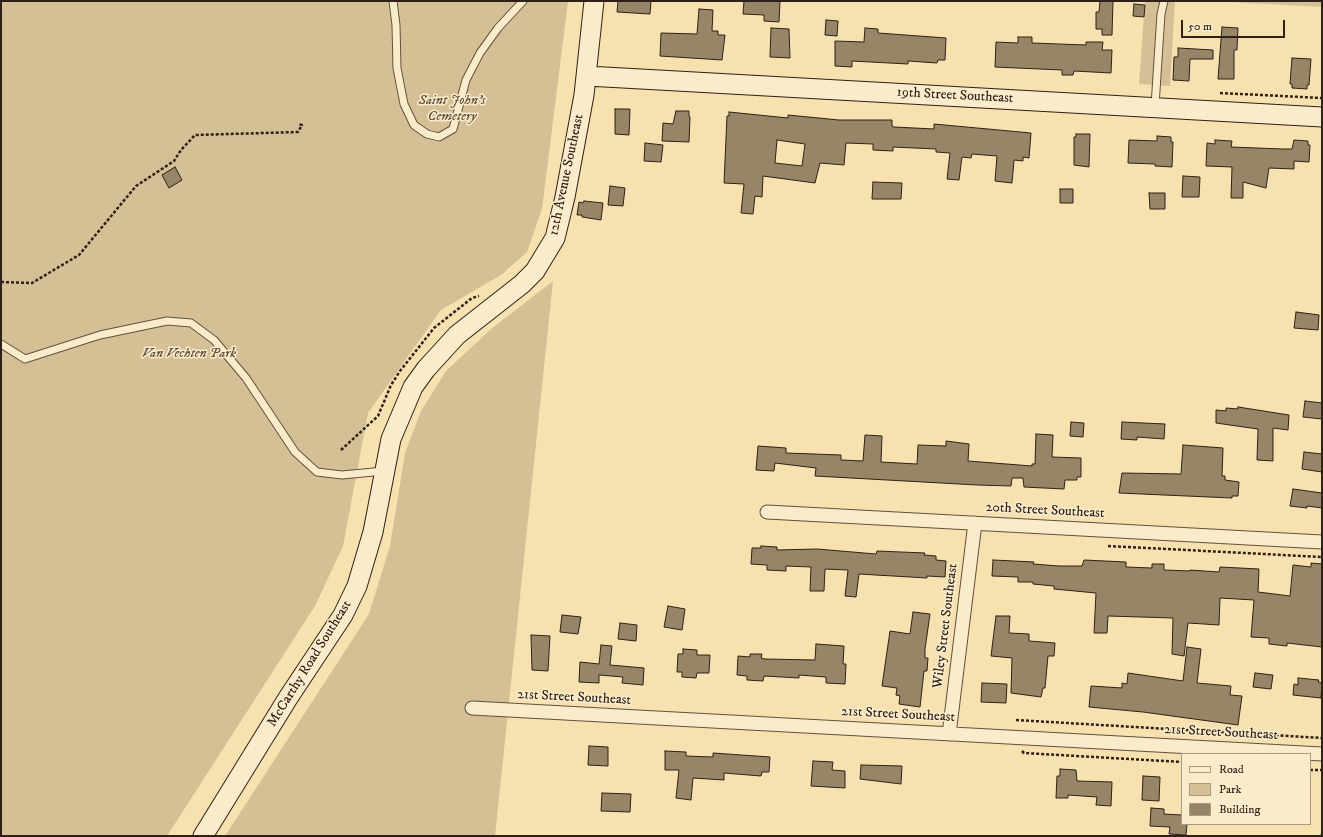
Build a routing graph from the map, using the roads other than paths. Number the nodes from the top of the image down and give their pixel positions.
1 (393, 1) edge
2 (523, 1) edge
3 (594, 1) edge
4 (1164, 1) edge
5 (587, 76) junction
6 (1155, 106) junction
7 (1322, 117) edge
8 (1, 344) edge
9 (413, 387) joint
10 (384, 471) junction
11 (767, 512) dead end
12 (975, 523) junction
13 (1322, 542) edge
14 (472, 708) dead end
15 (949, 734) junction
16 (1303, 753) edge
17 (1311, 753) edge
18 (1322, 754) edge
19 (203, 836) edge

1 - 2 lane
3 - 5 street, 12th Avenue Southeast
4 - 6 lane
5 - 6 street, 19th Street Southeast
5 - 9 street, 12th Avenue Southeast
6 - 7 street, 19th Street Southeast
8 - 10 lane
9 - 10 street, McCarthy Road Southeast
10 - 19 street, McCarthy Road Southeast
11 - 12 street, 20th Street Southeast
12 - 13 street, 20th Street Southeast
12 - 15 street, Wiley Street Southeast
14 - 15 street, 21st Street Southeast
15 - 16 street, 21st Street Southeast
17 - 18 street, 21st Street Southeast

